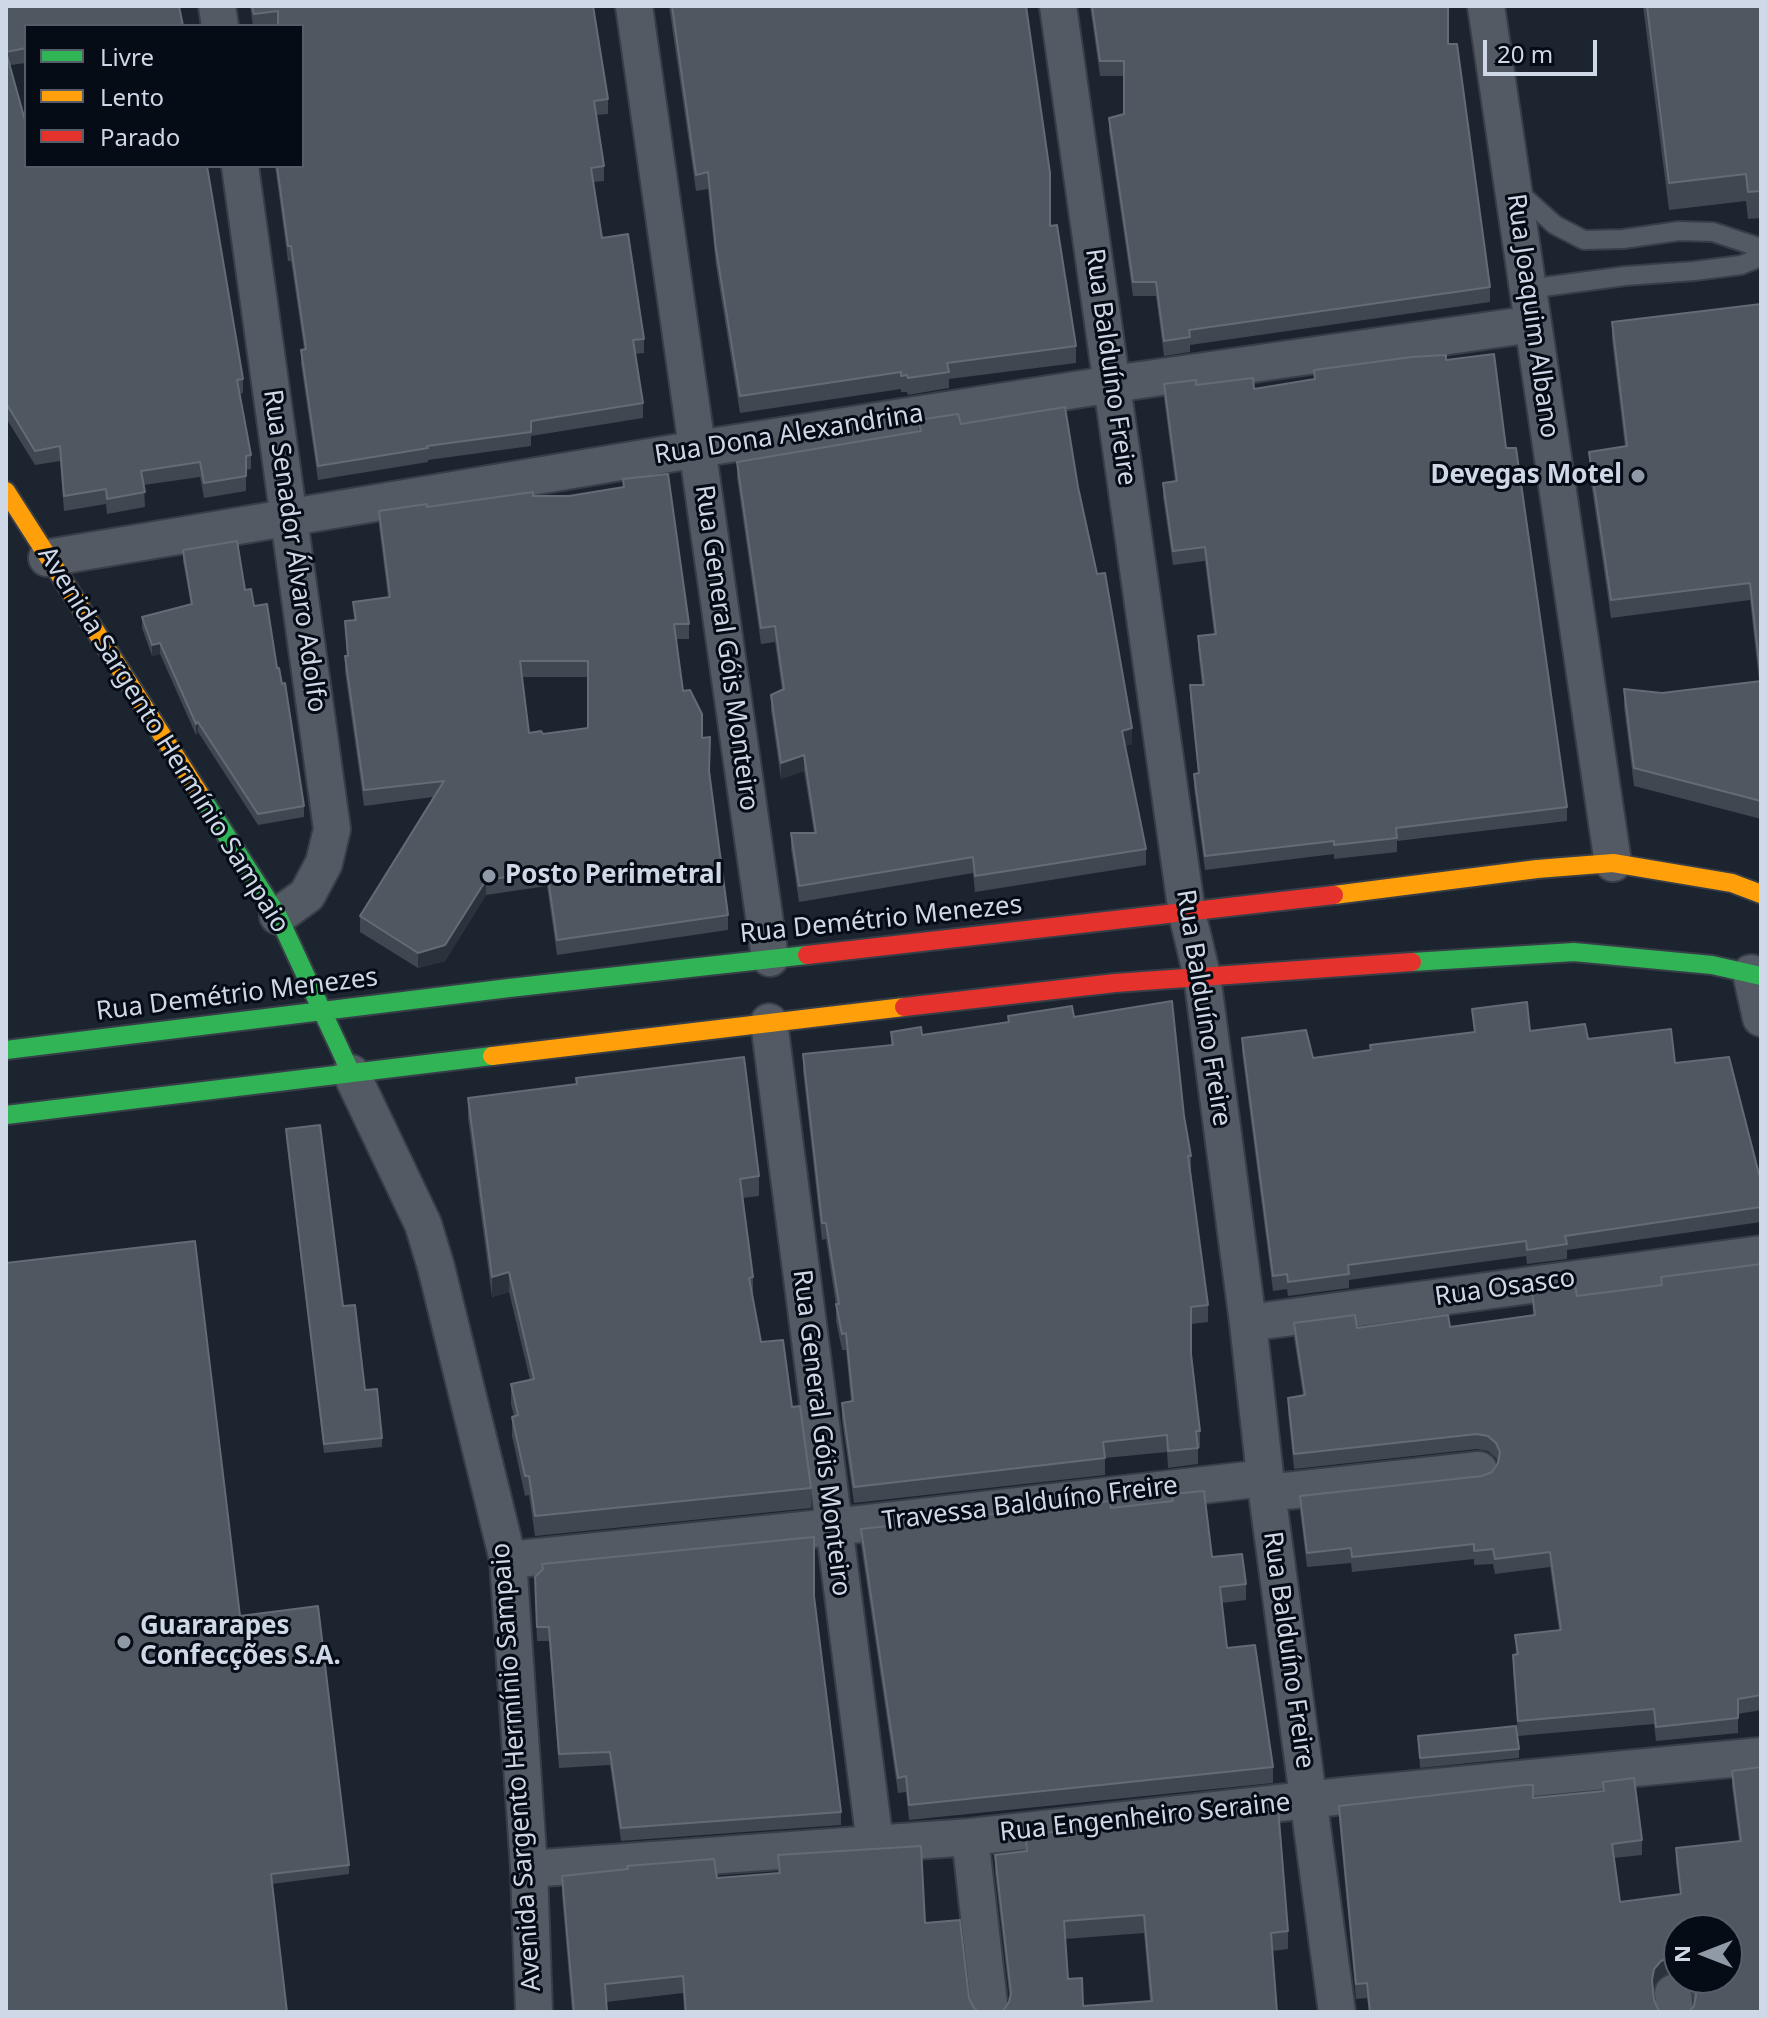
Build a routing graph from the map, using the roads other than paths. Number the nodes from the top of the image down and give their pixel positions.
1 (634, 6) edge
2 (1058, 6) edge
3 (1486, 6) edge
4 (240, 168) edge
5 (1513, 187) junction
6 (1761, 248) edge
7 (1761, 257) edge
8 (1531, 306) junction
9 (1113, 384) junction
10 (698, 449) junction
11 (6, 491) edge
12 (288, 517) junction
13 (47, 558) junction
14 (1613, 863) junction
15 (1732, 883) junction
16 (1761, 883) edge
17 (1761, 894) edge
18 (1187, 913) junction
19 (278, 916) junction
20 (770, 958) junction
21 (1758, 969) edge
22 (1202, 976) junction
23 (322, 1010) junction
24 (1761, 1018) edge
25 (769, 1022) junction
26 (6, 1050) edge
27 (351, 1073) junction
28 (6, 1115) edge
29 (1761, 1254) edge
30 (1248, 1323) junction
31 (1479, 1470) dead end
32 (1266, 1485) junction
33 (833, 1527) junction
34 (508, 1560) junction
35 (1761, 1756) edge
36 (1308, 1800) junction
37 (970, 1837) junction
38 (875, 1843) junction
39 (529, 1869) junction
40 (534, 2012) edge
41 (990, 2012) edge
42 (1337, 2012) edge

1 - 10 street, Rua General Góis Monteiro
2 - 9 street, Rua Balduíno Freire
3 - 5 street, Rua Joaquim Albano
4 - 12 street, Rua Senador Álvaro Adolfo
5 - 6 lane
5 - 8 street, Rua Joaquim Albano
7 - 8 lane
8 - 9 street, Rua Dona Alexandrina
8 - 14 street, Rua Joaquim Albano
9 - 10 street, Rua Dona Alexandrina
9 - 18 street, Rua Balduíno Freire
10 - 12 street, Rua Dona Alexandrina
10 - 20 street, Rua General Góis Monteiro
11 - 13 main road, Avenida Sargento Hermínio Sampaio
12 - 13 street, Rua Dona Alexandrina
12 - 19 street, Rua Senador Álvaro Adolfo
13 - 19 main road, Avenida Sargento Hermínio Sampaio
14 - 15 main road, Rua Demétrio Menezes
14 - 18 main road, Rua Demétrio Menezes
15 - 16 main road, Rua Demétrio Menezes
15 - 17 main road
18 - 20 main road, Rua Demétrio Menezes
18 - 22 street, Rua Balduíno Freire
19 - 23 main road, Avenida Sargento Hermínio Sampaio
20 - 23 main road, Rua Demétrio Menezes
21 - 22 main road
21 - 24 street
22 - 25 main road
22 - 30 street, Rua Balduíno Freire
23 - 26 main road, Rua Demétrio Menezes
23 - 27 main road, Avenida Sargento Hermínio Sampaio
25 - 27 main road
25 - 33 street, Rua General Góis Monteiro
27 - 28 main road
27 - 34 street, Avenida Sargento Hermínio Sampaio
29 - 30 street, Rua Osasco
30 - 32 street, Rua Balduíno Freire
31 - 32 street, Travessa Balduíno Freire
32 - 33 street, Travessa Balduíno Freire
32 - 36 street, Rua Balduíno Freire
33 - 34 street, Travessa Balduíno Freire
33 - 38 street, Rua General Góis Monteiro
34 - 39 street, Avenida Sargento Hermínio Sampaio
35 - 36 street, Rua Engenheiro Seraine
36 - 37 street, Rua Engenheiro Seraine
36 - 42 street, Rua Balduíno Freire
37 - 38 street, Rua Engenheiro Seraine
37 - 41 street
38 - 39 street, Rua Engenheiro Seraine
39 - 40 street, Avenida Sargento Hermínio Sampaio

